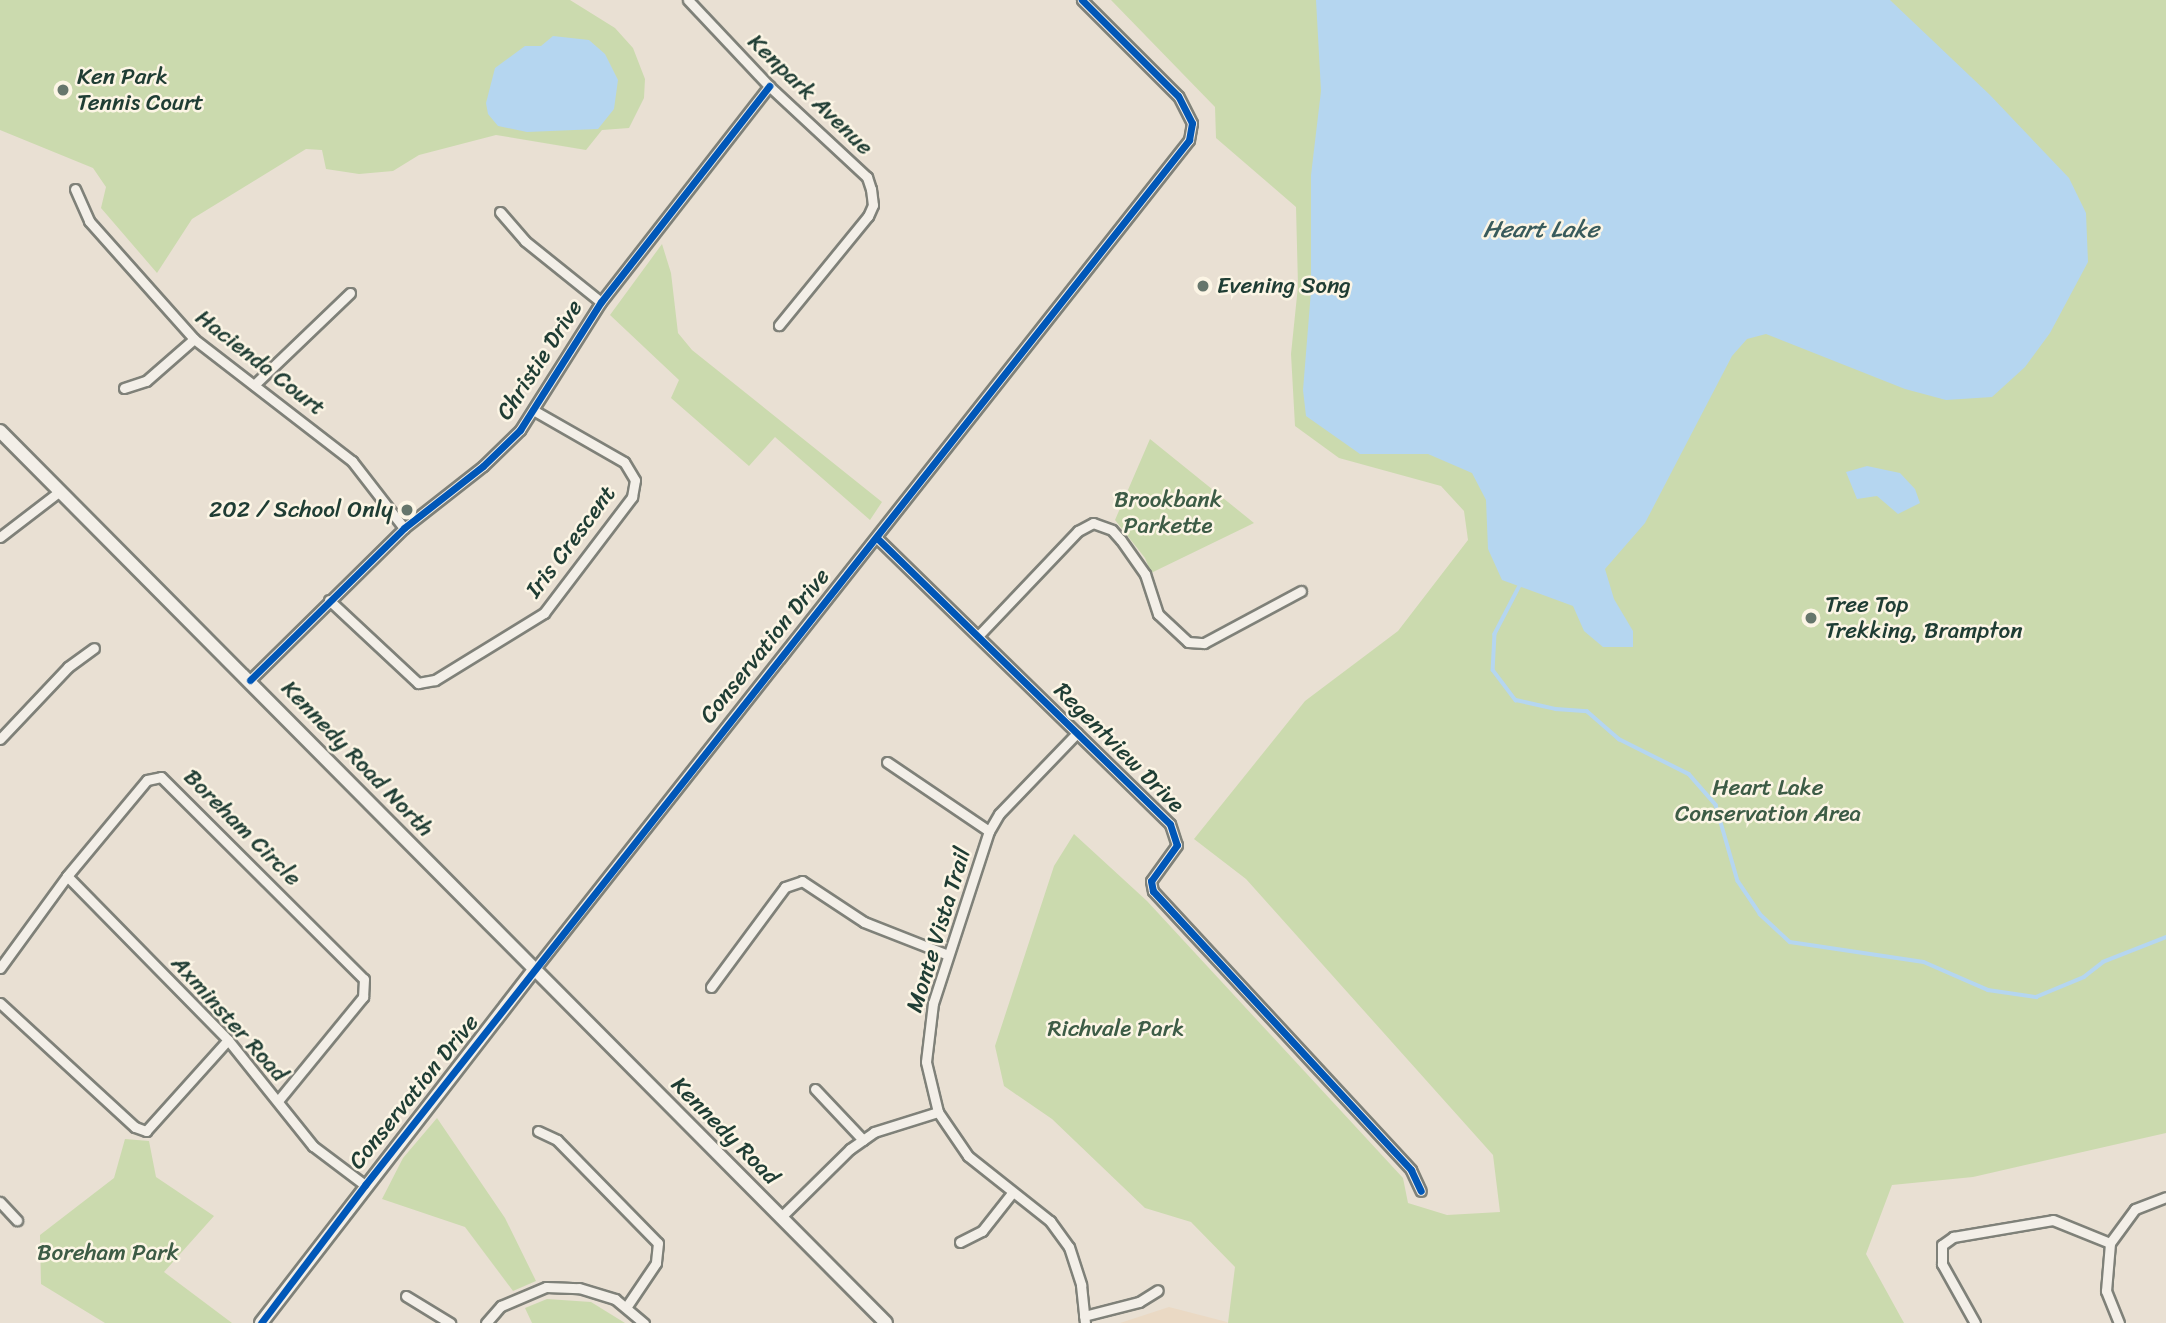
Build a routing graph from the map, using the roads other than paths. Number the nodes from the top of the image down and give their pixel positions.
1 (688, 0) edge
2 (1083, 0) edge
3 (769, 86) junction
4 (75, 189) dead end
5 (500, 212) dead end
6 (349, 293) dead end
7 (601, 302) junction
8 (779, 326) dead end
9 (194, 339) junction
10 (254, 385) junction
11 (124, 387) dead end
12 (535, 411) junction
13 (0, 431) edge
14 (60, 491) junction
15 (404, 528) junction
16 (0, 537) edge
17 (878, 539) junction
18 (1301, 591) dead end
19 (329, 600) junction
20 (979, 635) junction
21 (94, 648) dead end
22 (250, 680) junction
23 (1077, 733) junction
24 (0, 739) edge
25 (887, 762) dead end
26 (989, 831) junction
27 (67, 876) junction
28 (948, 955) junction
29 (0, 968) edge
30 (534, 970) junction
31 (711, 987) dead end
32 (0, 1003) edge
33 (228, 1040) junction
34 (815, 1089) dead end
35 (278, 1101) junction
36 (938, 1112) junction
37 (538, 1131) dead end
38 (863, 1140) junction
39 (365, 1185) junction
40 (1421, 1191) dead end
41 (1012, 1193) junction
42 (2166, 1197) edge
43 (0, 1202) edge
44 (781, 1217) junction
45 (17, 1220) dead end
46 (960, 1242) dead end
47 (2110, 1243) junction
48 (1158, 1290) dead end
49 (406, 1296) dead end
50 (627, 1306) junction
51 (1085, 1320) edge
52 (261, 1323) edge
53 (450, 1323) edge
54 (486, 1323) edge
55 (644, 1323) edge
56 (886, 1323) edge
57 (1975, 1323) edge
58 (2119, 1323) edge

1 - 3 street, Kenpark Avenue
2 - 17 street, Conservation Drive
3 - 7 street, Christie Drive
3 - 8 street, Kenpark Avenue
4 - 9 street, Hacienda Court
5 - 7 street
6 - 10 street
7 - 12 street, Christie Drive
9 - 10 street, Hacienda Court
9 - 11 street
10 - 15 street, Hacienda Court
12 - 15 street, Christie Drive
12 - 19 street, Iris Crescent
13 - 14 main road, Kennedy Road North
14 - 16 street
14 - 22 main road, Kennedy Road North
15 - 19 street, Christie Drive
17 - 20 street, Regentview Drive
17 - 30 street, Conservation Drive
18 - 20 street
19 - 22 street, Christie Drive
20 - 23 street, Regentview Drive
21 - 24 street
22 - 30 main road, Kennedy Road North
23 - 26 street, Monte Vista Trail
23 - 40 street, Regentview Drive
25 - 26 street
26 - 28 street, Monte Vista Trail
27 - 29 street, Boreham Circle
27 - 33 street, Axminster Road
27 - 35 street, Boreham Circle
28 - 31 street
28 - 36 street, Monte Vista Trail
30 - 39 main road, Conservation Drive
30 - 44 main road, Kennedy Road
32 - 33 street
33 - 35 street, Axminster Road
34 - 38 street
35 - 39 street, Axminster Road
36 - 38 street
36 - 41 street, Monte Vista Trail
37 - 50 street
38 - 44 street
39 - 52 main road, Conservation Drive
41 - 46 street
41 - 51 street, Monte Vista Trail
42 - 47 street
43 - 45 street
44 - 56 main road, Kennedy Road
47 - 57 street
47 - 58 street
48 - 51 street
49 - 53 street
50 - 54 street
50 - 55 street

